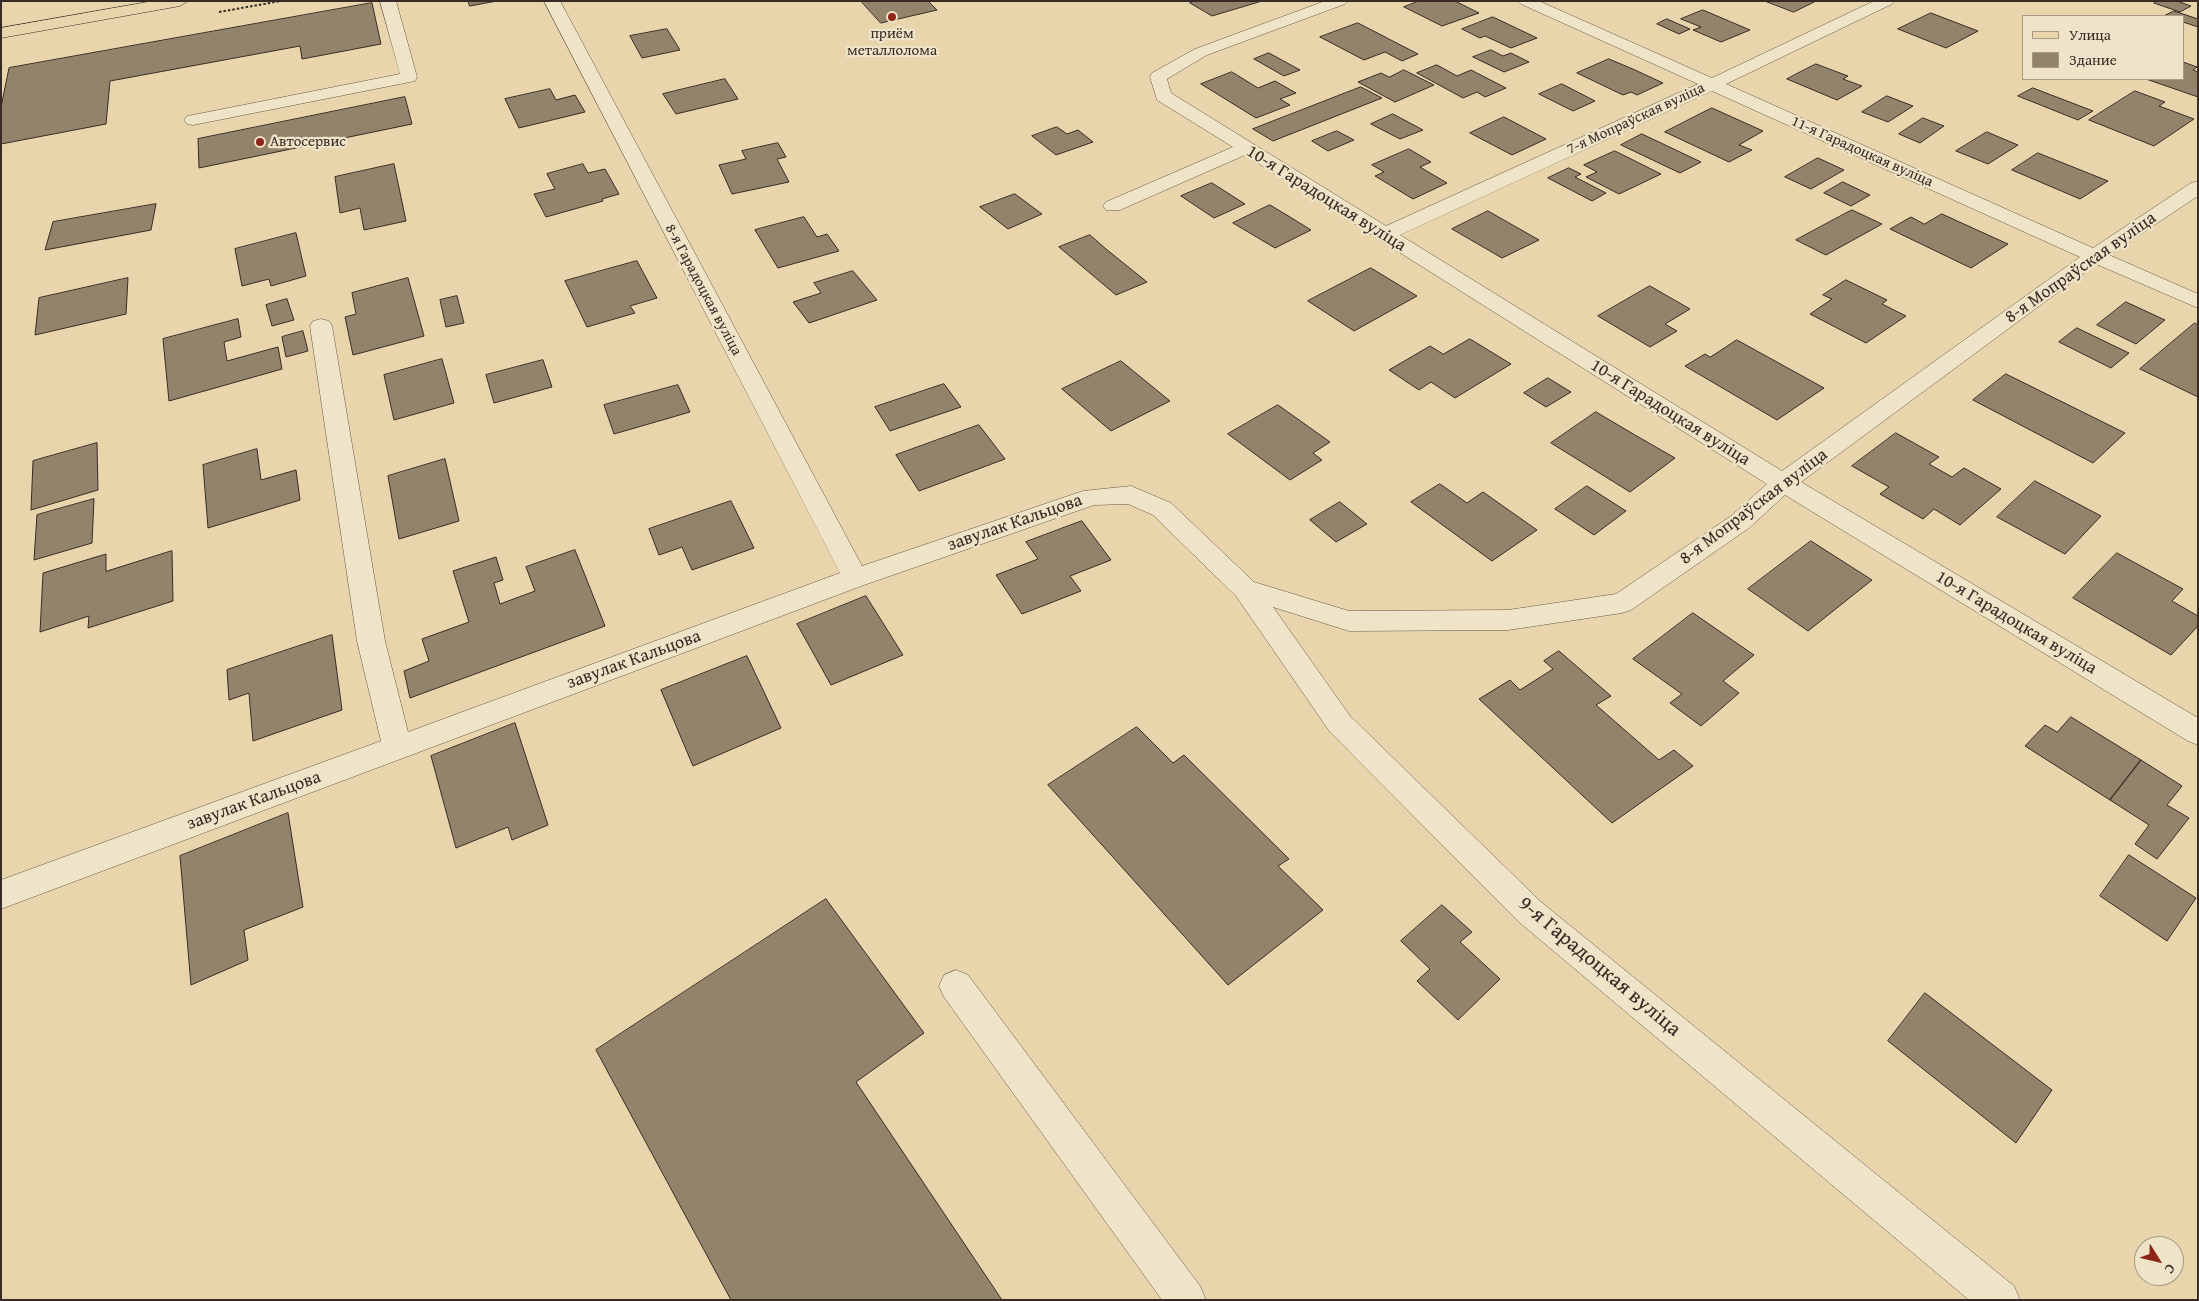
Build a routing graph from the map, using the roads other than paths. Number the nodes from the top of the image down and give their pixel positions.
1 (180, 1) edge
2 (388, 1) edge
3 (552, 1) edge
4 (1340, 1) edge
5 (1526, 1) edge
6 (1887, 1) edge
7 (1, 32) edge
8 (1711, 85) junction
9 (193, 120) dead end
10 (1244, 149) junction
11 (2198, 187) edge
12 (1113, 206) dead end
13 (1383, 235) junction
14 (2094, 256) junction
15 (2198, 302) edge
16 (321, 326) dead end
17 (1783, 483) junction
18 (855, 578) junction
19 (1245, 588) junction
20 (2198, 732) edge
21 (397, 748) junction
22 (1, 895) edge
23 (956, 986) dead end
24 (1186, 1300) edge
25 (2000, 1300) edge

1 - 7 main road
2 - 9 street
3 - 18 street, 8-я Гарадоцкая вуліца
4 - 10 street, 10-я Гарадоцкая вуліца
5 - 8 street, 11-я Гарадоцкая вуліца
6 - 8 street, 7-я Мопраўская вуліца
8 - 13 street, 7-я Мопраўская вуліца
8 - 14 street, 11-я Гарадоцкая вуліца
10 - 12 street
10 - 13 street, 10-я Гарадоцкая вуліца
11 - 14 street, 8-я Мопраўская вуліца
13 - 17 street, 10-я Гарадоцкая вуліца
14 - 15 street, 11-я Гарадоцкая вуліца
14 - 17 street, 8-я Мопраўская вуліца
16 - 21 street
17 - 19 street, 8-я Мопраўская вуліца
17 - 20 street, 10-я Гарадоцкая вуліца
18 - 19 street, завулак Кальцова
18 - 21 street, завулак Кальцова
19 - 25 street, 9-я Гарадоцкая вуліца
21 - 22 street, завулак Кальцова
23 - 24 street

